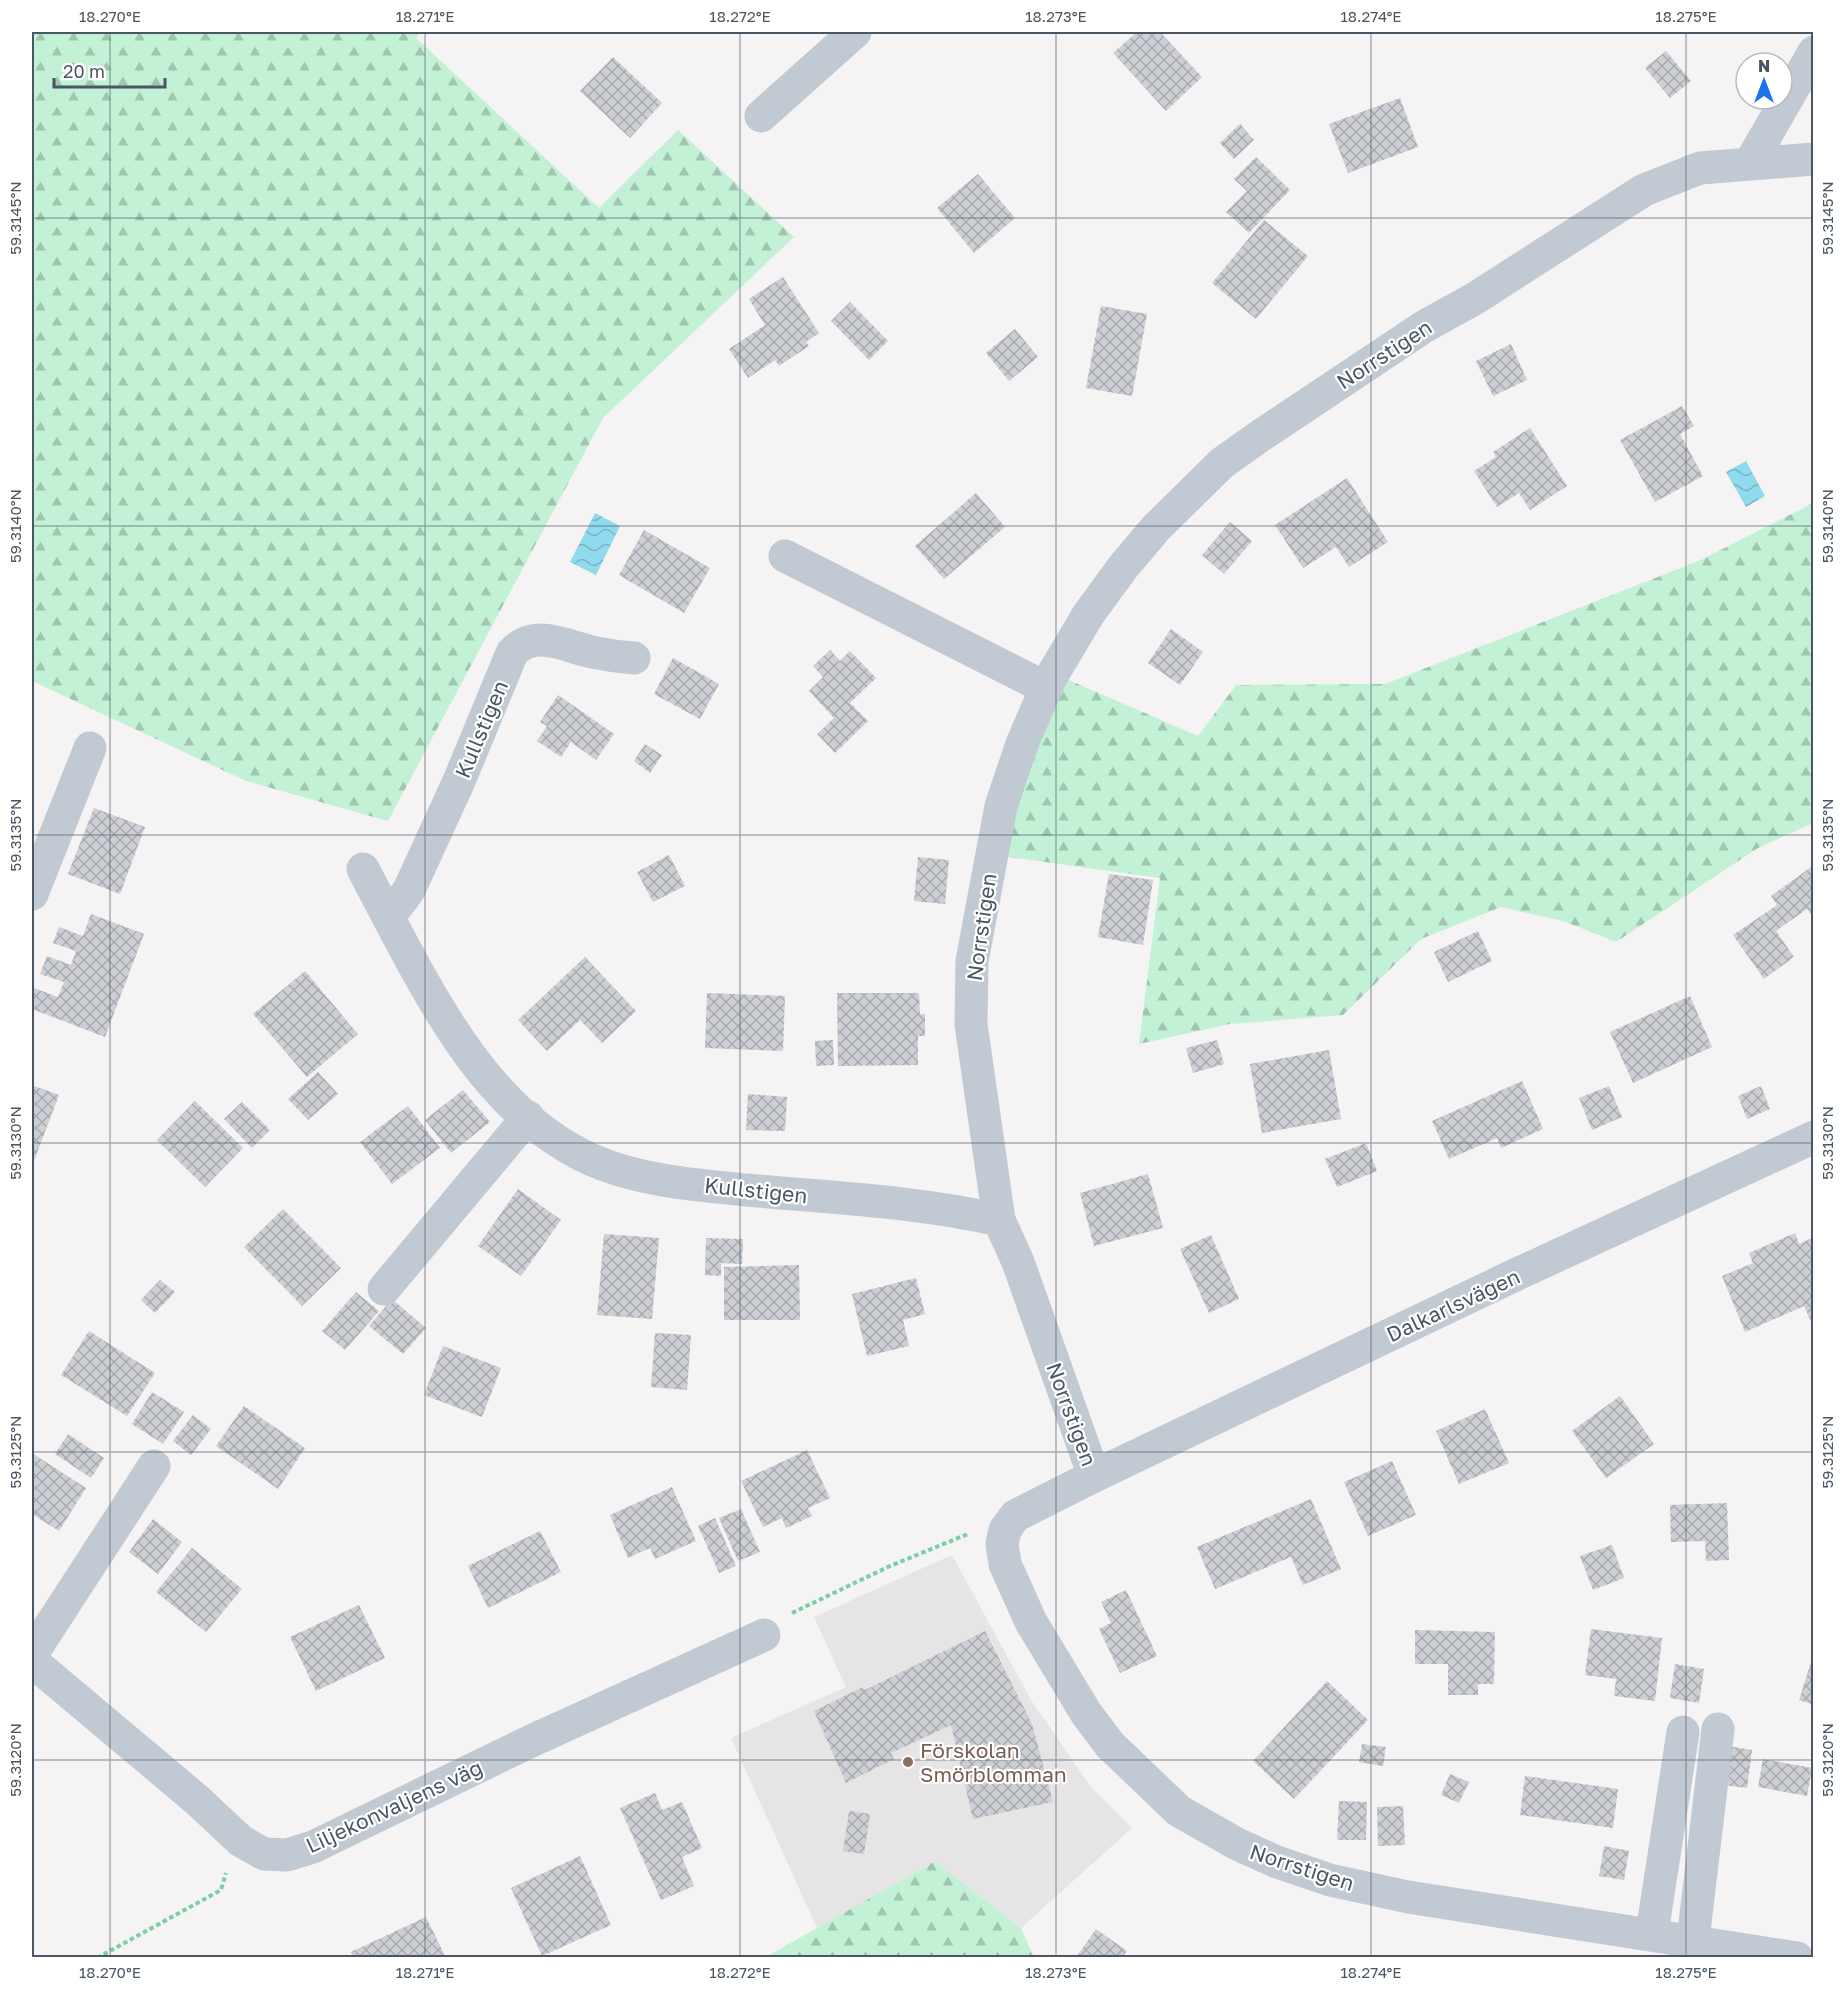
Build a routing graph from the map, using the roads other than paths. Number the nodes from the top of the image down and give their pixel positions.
1 (855, 32) edge
2 (1814, 52) edge
3 (761, 116) dead end
4 (1814, 159) edge
5 (1750, 162) junction
6 (785, 556) dead end
7 (634, 658) dead end
8 (1046, 688) junction
9 (90, 748) dead end
10 (363, 869) dead end
11 (32, 894) edge
12 (389, 917) junction
13 (528, 1117) junction
14 (1814, 1137) edge
15 (999, 1220) junction
16 (384, 1289) dead end
17 (154, 1466) dead end
18 (1094, 1476) junction
19 (764, 1635) road end
20 (32, 1654) edge
21 (32, 1661) edge
22 (1718, 1729) dead end
23 (1683, 1732) dead end
24 (1652, 1933) junction
25 (1693, 1940) junction
26 (1797, 1958) edge

1 - 3 street
2 - 5 street
4 - 5 street, Norrstigen
5 - 8 street, Norrstigen
6 - 8 street
7 - 12 street, Kullstigen
8 - 15 street, Norrstigen
9 - 11 street
10 - 12 street, Kullstigen
12 - 13 street, Kullstigen
13 - 15 street, Kullstigen
13 - 16 street
14 - 18 street, Dalkarlsvägen
15 - 18 street, Norrstigen
17 - 20 street
18 - 24 street, Norrstigen
19 - 21 street, Liljekonvaljens väg
22 - 25 street
23 - 24 street
24 - 25 street, Norrstigen
25 - 26 street, Norrstigen

